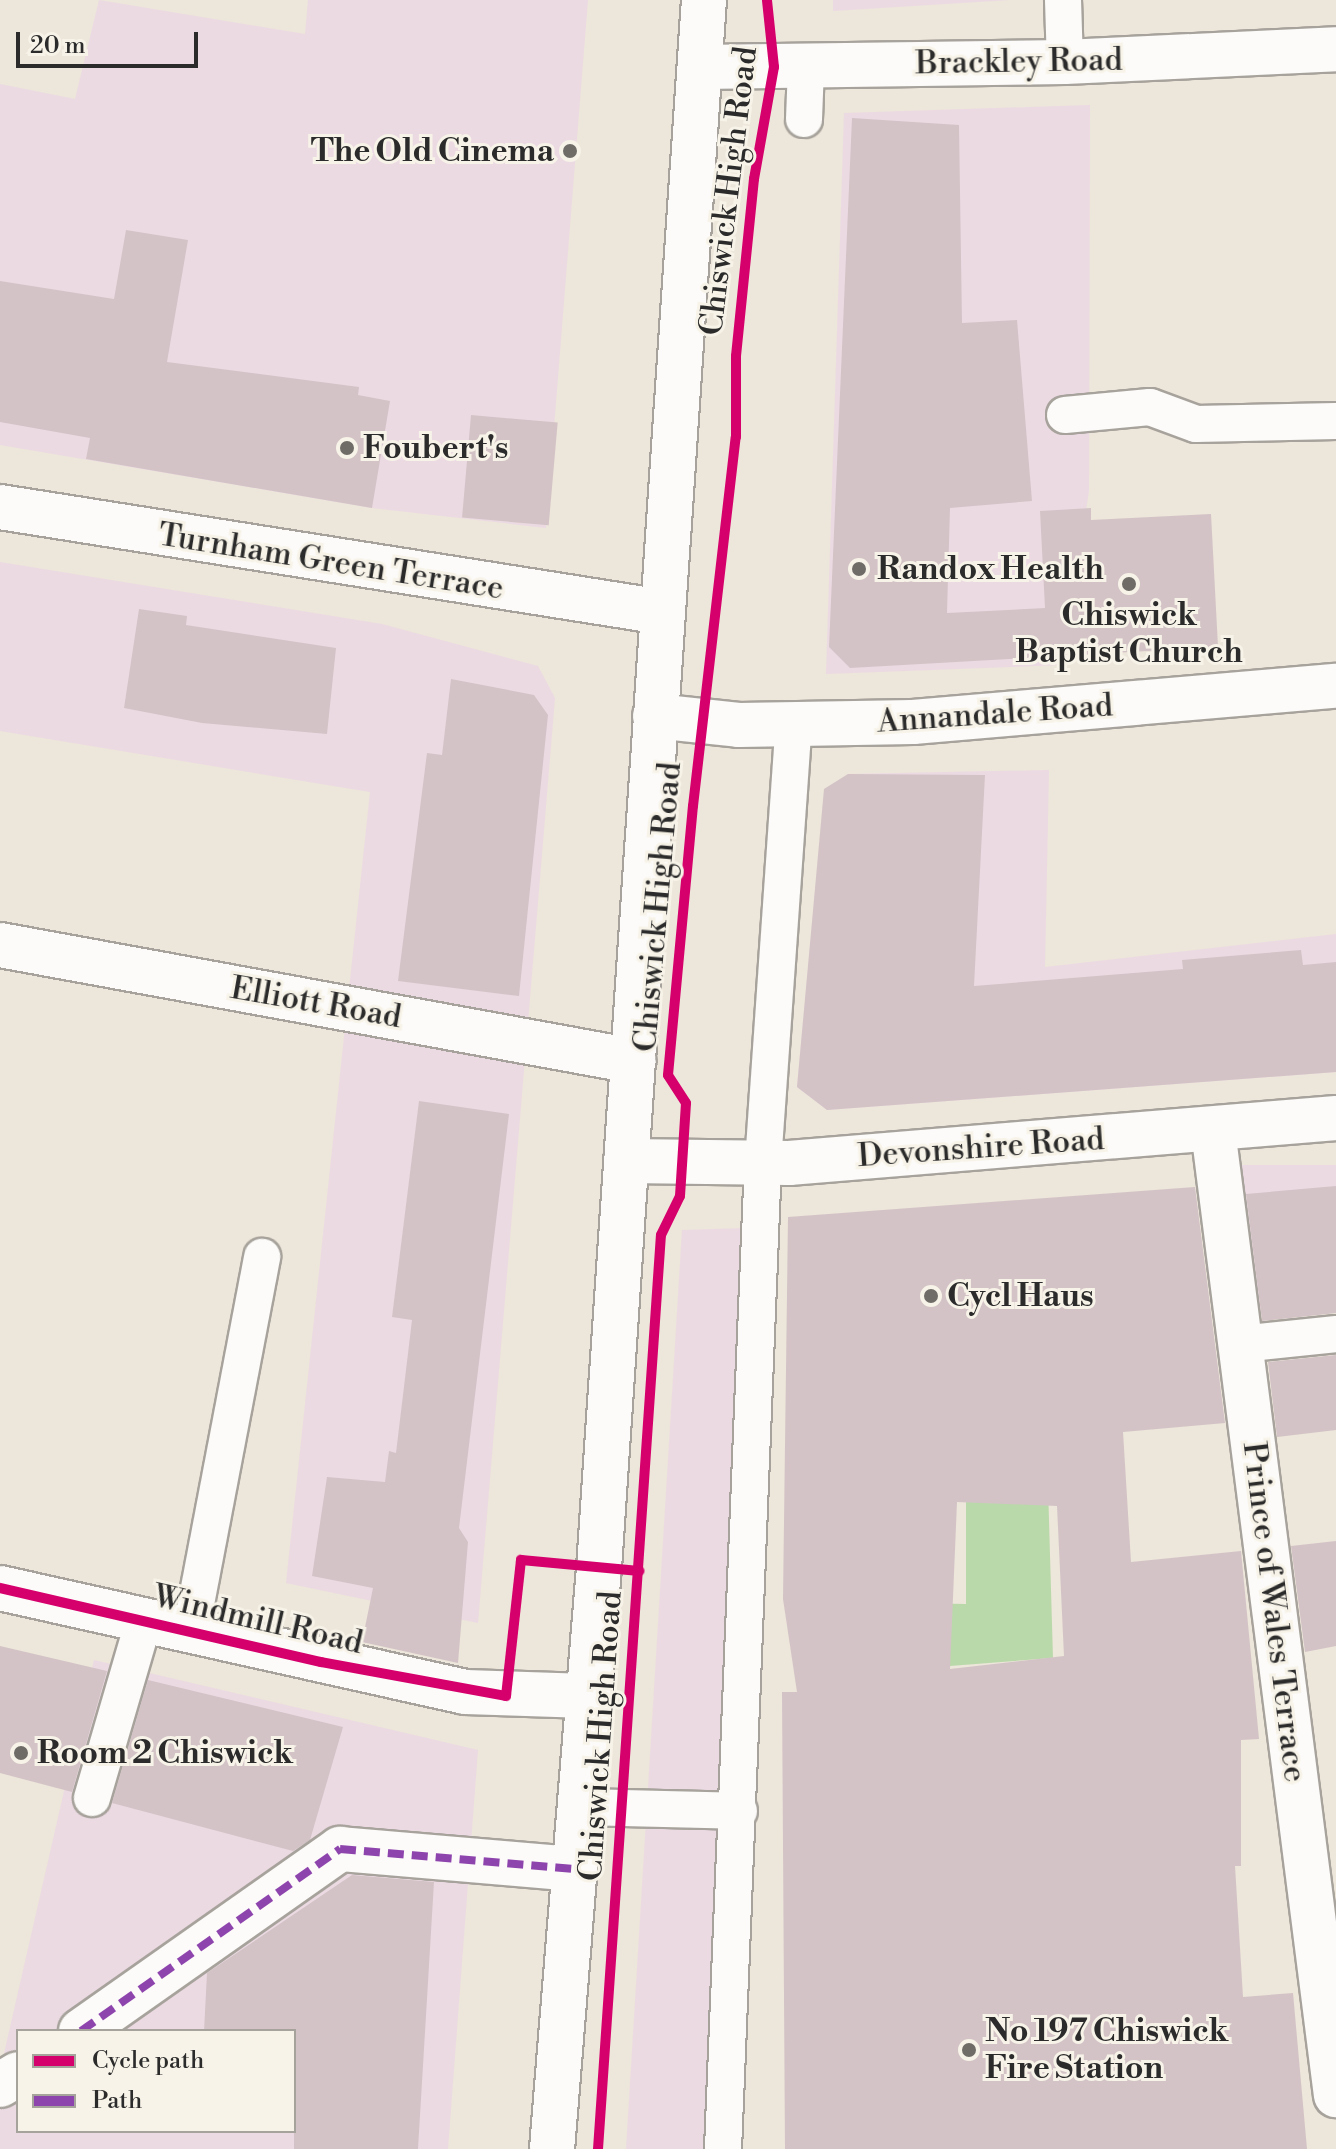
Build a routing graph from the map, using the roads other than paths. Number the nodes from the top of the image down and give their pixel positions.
1 (704, 0) edge
2 (1063, 0) edge
3 (1336, 49) edge
4 (1065, 62) junction
5 (806, 66) junction
6 (701, 67) junction
7 (804, 119) dead end
8 (1065, 415) dead end
9 (1336, 421) edge
10 (0, 507) edge
11 (662, 612) junction
12 (1336, 686) edge
13 (655, 716) junction
14 (794, 725) junction
15 (0, 945) edge
16 (633, 1061) junction
17 (1336, 1118) edge
18 (1213, 1130) junction
19 (626, 1161) junction
20 (763, 1163) junction
21 (262, 1257) dead end
22 (1336, 1334) edge
23 (1240, 1344) junction
24 (0, 1588) edge
25 (144, 1620) junction
26 (191, 1630) junction
27 (588, 1696) junction
28 (92, 1798) dead end
29 (579, 1807) junction
30 (739, 1811) junction
31 (574, 1869) junction
32 (84, 2029) edge
33 (1336, 2095) edge
34 (552, 2149) edge
35 (723, 2149) edge

1 - 6 street, Chiswick High Road
2 - 4 lane
3 - 4 street, Brackley Road
4 - 5 street, Brackley Road
5 - 6 street, Brackley Road
5 - 7 lane
6 - 11 street, Chiswick High Road
8 - 9 lane
10 - 11 street, Turnham Green Terrace
11 - 13 street, Chiswick High Road
12 - 14 street, Annandale Road
13 - 14 street, Annandale Road
13 - 16 street, Chiswick High Road
14 - 20 lane
15 - 16 street, Elliott Road
16 - 19 street, Chiswick High Road
17 - 18 street, Devonshire Road
18 - 20 street, Devonshire Road
18 - 23 street, Prince of Wales Terrace
19 - 20 street, Devonshire Road
19 - 27 street, Chiswick High Road
20 - 30 lane
21 - 26 lane
22 - 23 lane
23 - 33 street, Prince of Wales Terrace
24 - 25 street, Windmill Road
25 - 26 street, Windmill Road
25 - 28 lane
26 - 27 street, Windmill Road
27 - 29 street, Chiswick High Road
29 - 30 lane
29 - 31 street, Chiswick High Road
30 - 35 lane
31 - 32 street
31 - 34 street, Chiswick High Road

